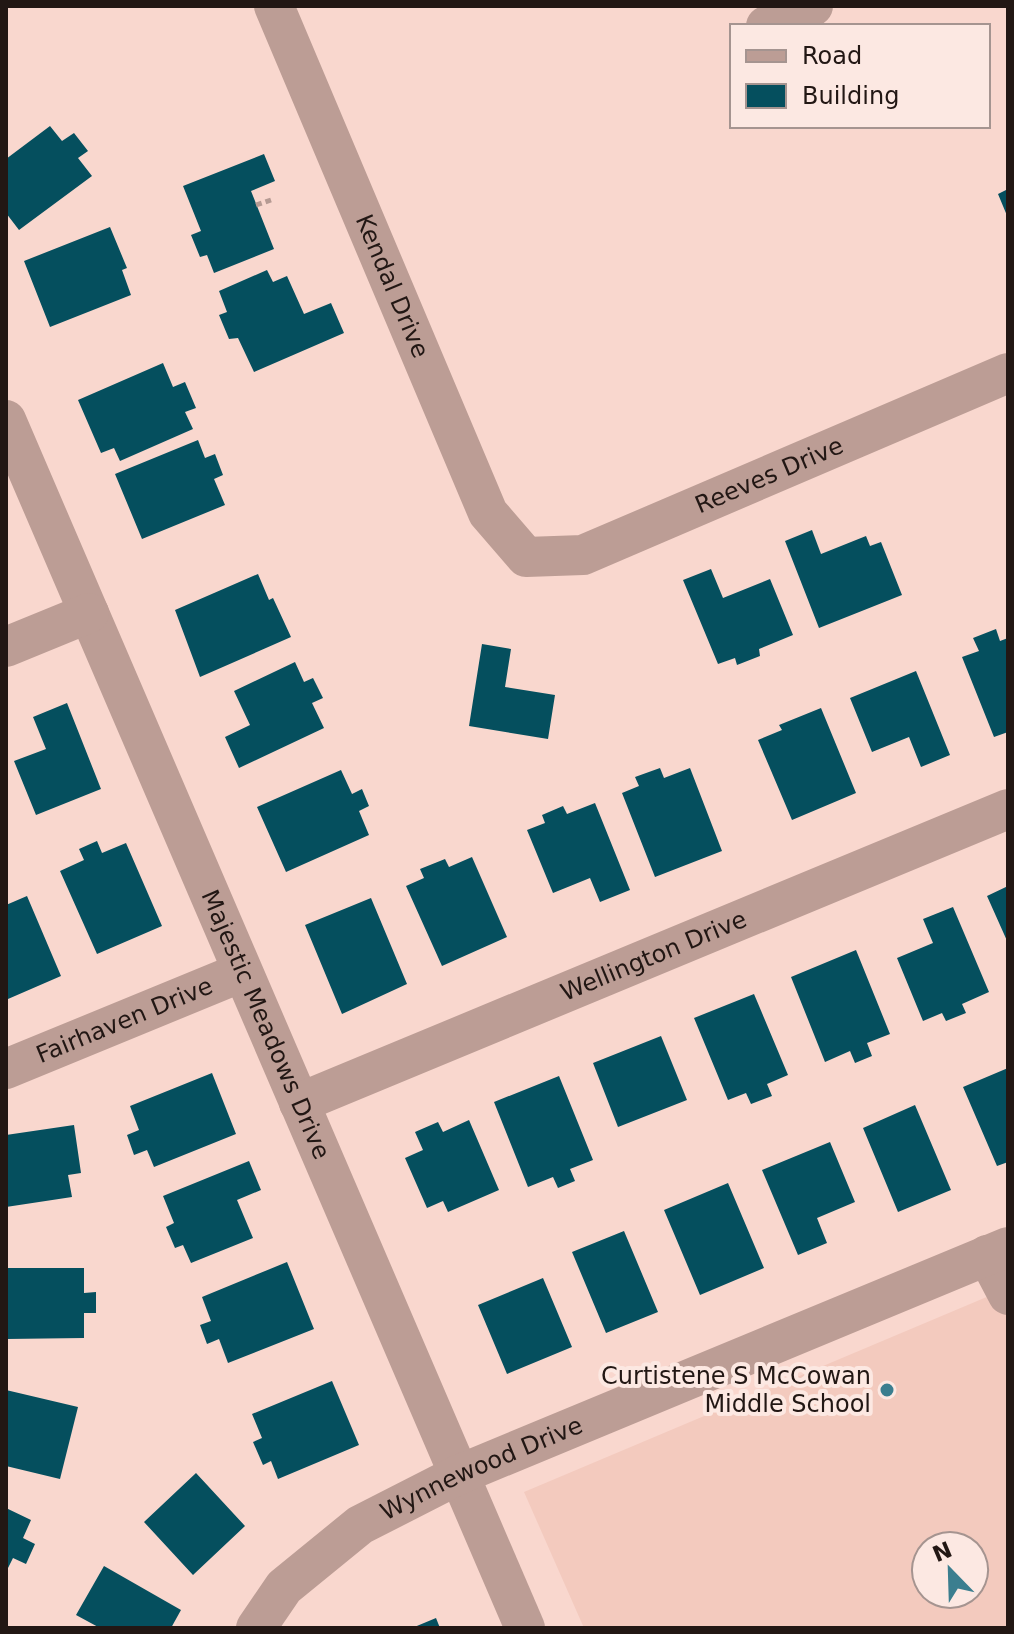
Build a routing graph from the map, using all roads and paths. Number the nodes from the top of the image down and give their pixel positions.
1 (274, 6) edge
2 (813, 6) edge
3 (771, 24) edge
4 (271, 200) dead end
5 (256, 205) dead end
6 (1008, 373) edge
7 (6, 420) edge
8 (526, 557) joint
9 (89, 613) junction
10 (6, 647) edge
11 (1008, 809) edge
12 (242, 972) junction
13 (6, 1069) edge
14 (299, 1103) junction
15 (998, 1251) edge
16 (1008, 1295) edge
17 (458, 1475) junction
18 (256, 1628) edge
19 (525, 1628) edge

1 - 8 street, Kendal Drive
2 - 3 street
4 - 5 path
6 - 8 street, Reeves Drive
7 - 9 street, Majestic Meadows Drive
9 - 10 street
9 - 12 street, Majestic Meadows Drive
11 - 14 street, Wellington Drive
12 - 13 street, Fairhaven Drive
12 - 14 street, Majestic Meadows Drive
14 - 17 street, Majestic Meadows Drive
15 - 16 street
15 - 17 street, Wynnewood Drive
17 - 18 street, Wynnewood Drive
17 - 19 street, Majestic Meadows Drive

